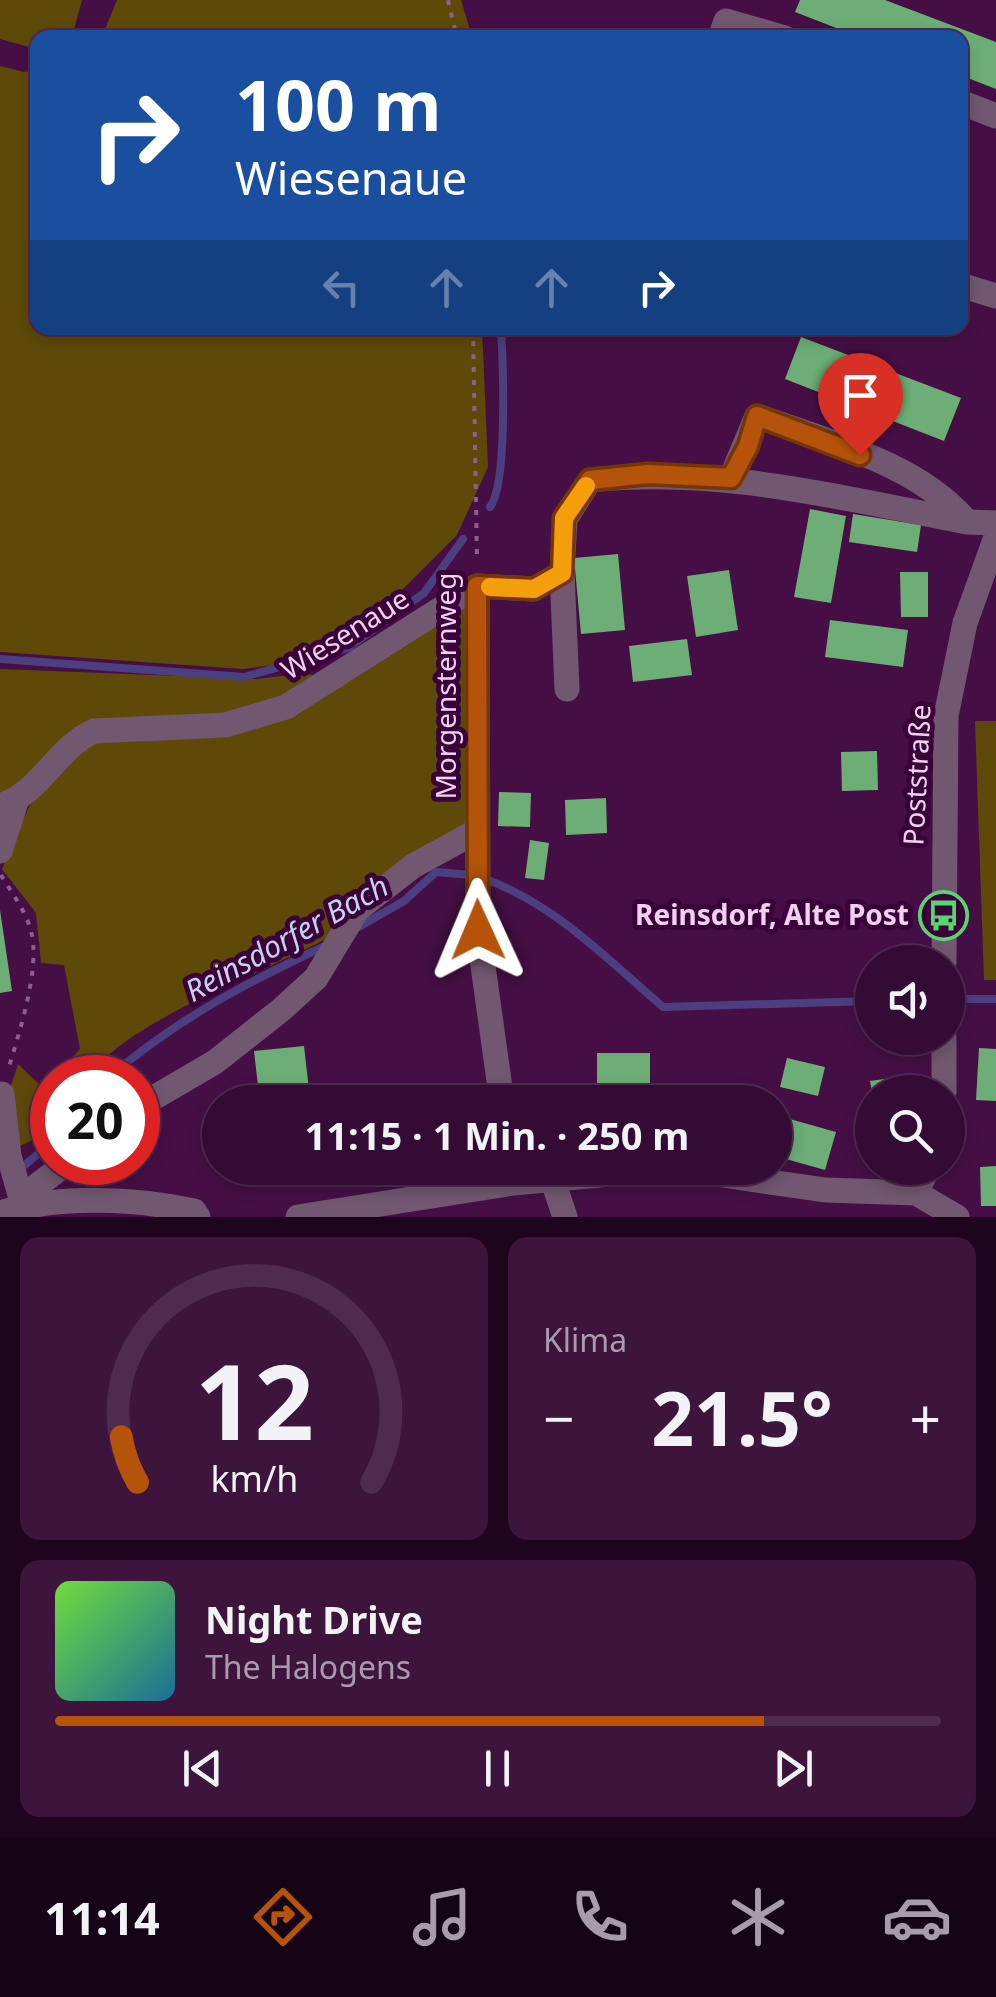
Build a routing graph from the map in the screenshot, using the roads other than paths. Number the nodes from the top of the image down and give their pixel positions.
1 (727, 20) edge
2 (759, 30) edge
3 (968, 105) edge
4 (996, 116) edge
5 (968, 287) edge
6 (996, 296) edge
7 (731, 478) junction
8 (967, 522) junction
9 (996, 523) edge
10 (996, 537) edge
11 (562, 573) junction
12 (477, 586) junction
13 (567, 689) dead end
14 (9, 802) edge
15 (475, 832) junction
16 (0, 851) edge
17 (944, 945) edge
18 (500, 1085) edge
19 (2, 1094) edge
20 (160, 1094) edge
21 (38, 1185) edge
22 (461, 1185) edge
23 (554, 1185) edge
24 (791, 1185) edge
25 (920, 1185) edge
26 (916, 1193) junction
27 (15, 1202) edge
28 (198, 1217) edge
29 (298, 1217) edge
30 (565, 1217) edge
31 (957, 1217) edge

1 - 2 street
3 - 4 street
5 - 6 street
7 - 8 street
7 - 8 street
7 - 11 street
8 - 9 street
10 - 17 street, Poststraße
11 - 12 street
11 - 13 street
12 - 14 street, Wiesenaue
12 - 15 street, Morgensternweg
14 - 16 street
15 - 18 street, Morgensternweg
15 - 20 street
19 - 27 street
21 - 27 street
22 - 29 street
23 - 30 street
24 - 26 street
25 - 26 street
26 - 31 street
27 - 28 street

